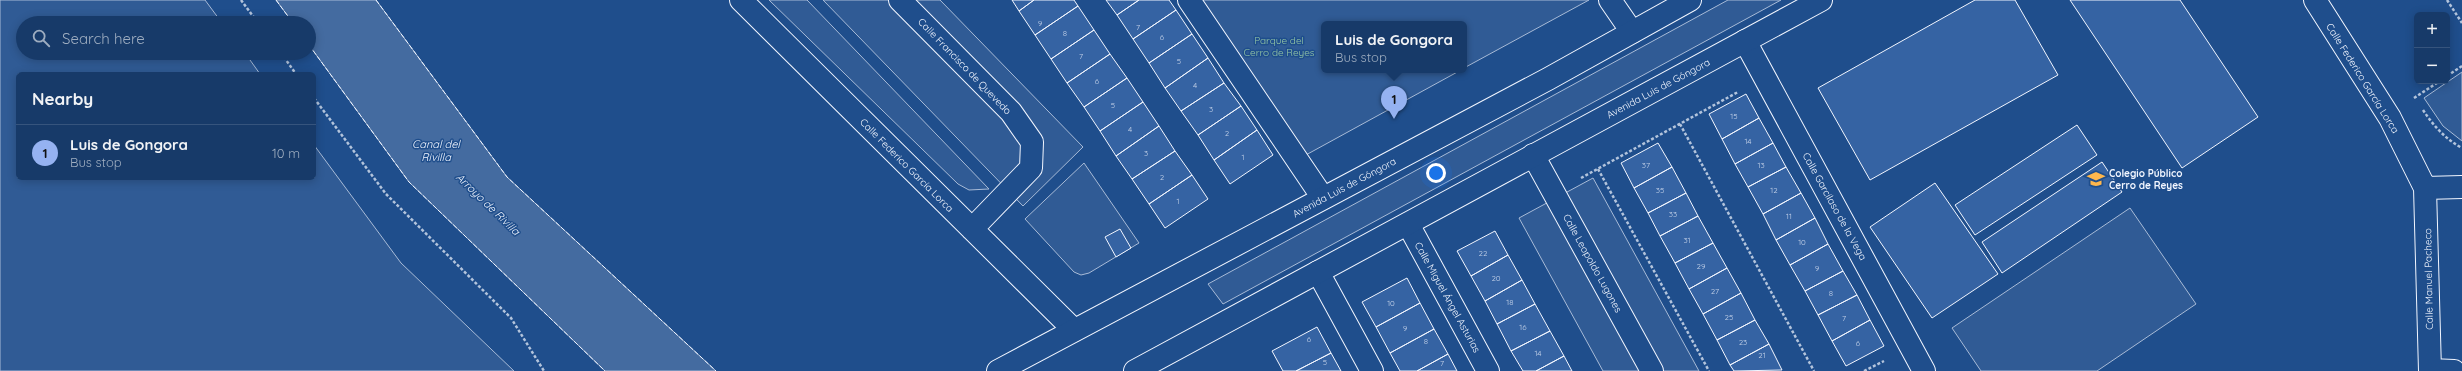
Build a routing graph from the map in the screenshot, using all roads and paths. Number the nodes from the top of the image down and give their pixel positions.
1 (241, 0) edge
2 (741, 0) edge
3 (900, 0) edge
4 (1189, 0) edge
5 (1610, 0) edge
6 (1690, 0) edge
7 (1821, 0) edge
8 (2315, 0) edge
9 (2447, 0) edge
10 (253, 16) edge
11 (2462, 23) edge
12 (1632, 32) junction
13 (1745, 41) junction
14 (286, 60) edge
15 (2462, 66) edge
16 (295, 72) edge
17 (2450, 74) edge
18 (1765, 77) junction
19 (2435, 84) edge
20 (316, 101) edge
21 (1680, 124) junction
22 (2462, 148) edge
23 (1534, 155) junction
24 (1598, 169) junction
25 (2462, 187) edge
26 (2425, 188) junction
27 (1554, 193) junction
28 (1323, 198) junction
29 (1408, 224) junction
30 (972, 229) junction
31 (1318, 272) junction
32 (1074, 330) junction
33 (544, 371) edge
34 (998, 371) edge
35 (1135, 371) edge
36 (1372, 371) edge
37 (1488, 371) edge
38 (1652, 371) edge
39 (1709, 371) edge
40 (1814, 371) edge
41 (1924, 371) edge
42 (2430, 371) edge
43 (2454, 371) edge

1 - 10 path
2 - 30 street, Calle Federico García Lorca
3 - 30 street, Calle Francisco de Quevedo
4 - 28 street
5 - 12 street
6 - 12 street, Avenida Luis de Góngora
7 - 13 street, Avenida Luis de Góngora
8 - 26 street, Calle Federico García Lorca
9 - 11 path
12 - 28 street, Avenida Luis de Góngora
13 - 18 street, Calle Garcilaso de la Vega
13 - 23 street, Avenida Luis de Góngora
14 - 16 path
15 - 17 path
18 - 21 path
18 - 41 street, Calle Garcilaso de la Vega
19 - 22 path
20 - 33 path
21 - 24 path
21 - 40 path
23 - 27 street, Calle Leopoldo Lugones
23 - 29 street, Avenida Luis de Góngora
24 - 27 path
24 - 39 path
25 - 26 street
26 - 42 street, Calle Manuel Pacheco
27 - 38 street, Calle Leopoldo Lugones
28 - 32 street, Avenida Luis de Góngora
29 - 31 street, Avenida Luis de Góngora
29 - 37 street, Calle Miguel Ángel Asturias
30 - 32 street, Calle Federico García Lorca
31 - 35 street, Avenida Luis de Góngora
31 - 36 street
32 - 34 street, Avenida Luis de Góngora
42 - 43 street

